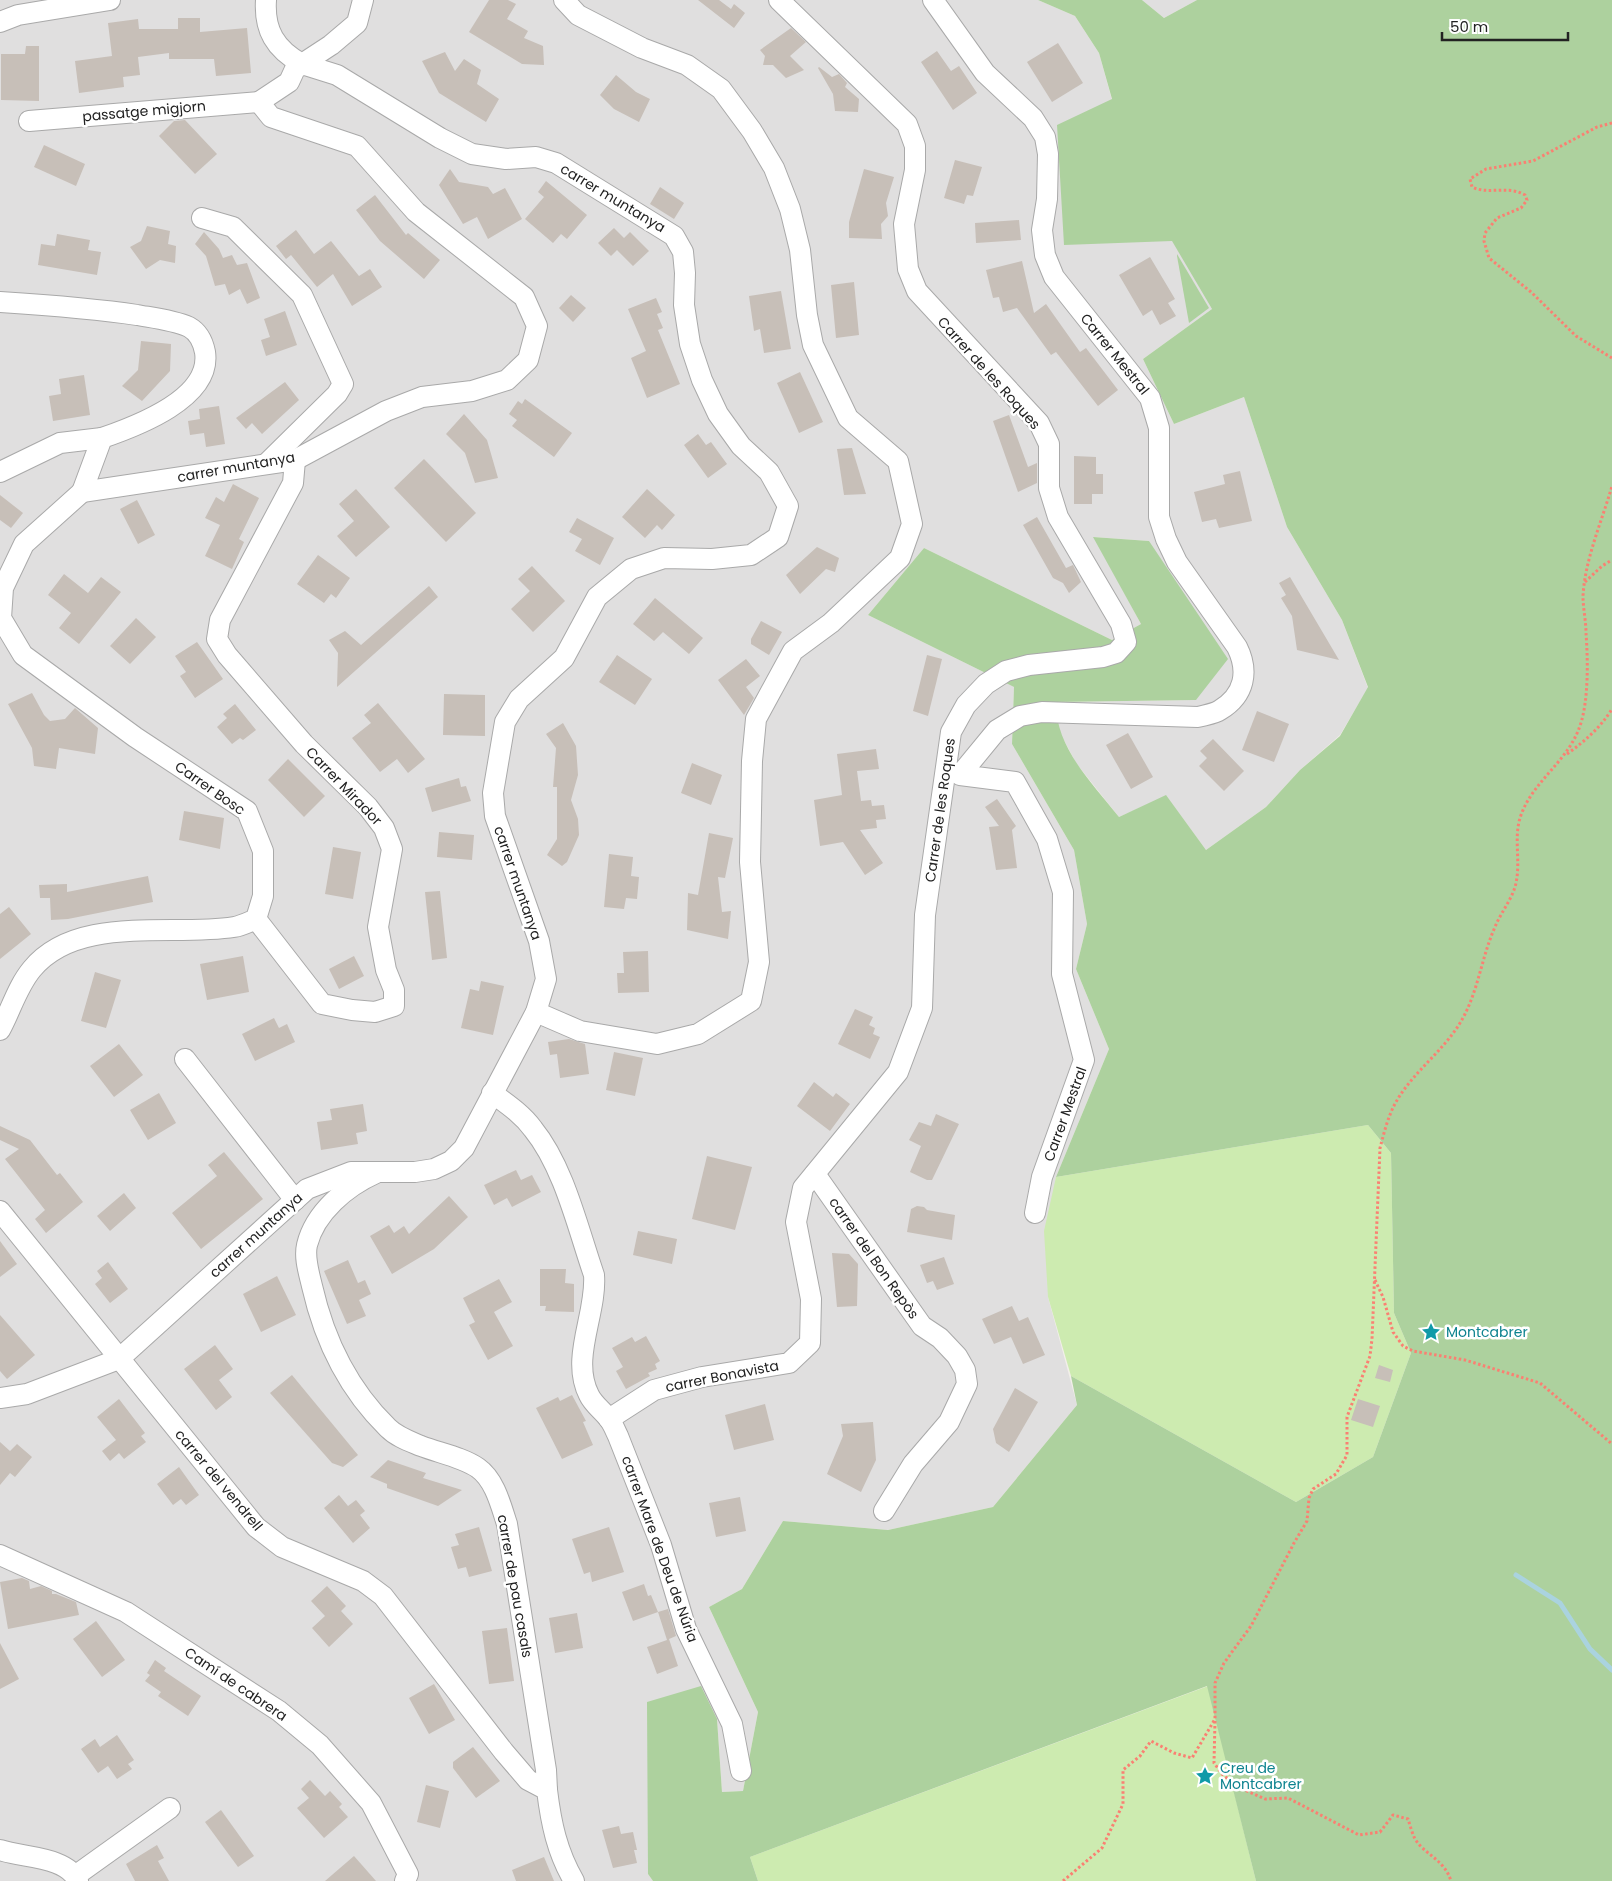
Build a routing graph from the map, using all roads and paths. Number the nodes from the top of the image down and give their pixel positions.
1 (110, 0) edge
2 (266, 0) edge
3 (363, 0) edge
4 (564, 0) edge
5 (779, 0) edge
6 (933, 0) edge
7 (13, 12) edge
8 (302, 64) junction
9 (259, 102) junction
10 (29, 121) dead end
11 (1612, 123) edge
12 (202, 218) dead end
13 (0, 302) edge
14 (1612, 358) edge
15 (102, 438) junction
16 (295, 460) junction
17 (267, 463) junction
18 (0, 472) edge
19 (1612, 486) edge
20 (82, 492) junction
21 (1612, 560) edge
22 (1585, 583) junction
23 (1612, 709) edge
24 (1563, 757) junction
25 (960, 775) junction
26 (940, 801) junction
27 (256, 919) junction
28 (536, 1012) junction
29 (0, 1030) edge
30 (185, 1059) dead end
31 (492, 1093) junction
32 (379, 1172) junction
33 (815, 1174) junction
34 (295, 1200) junction
35 (0, 1211) edge
36 (1035, 1213) dead end
37 (1375, 1280) junction
38 (119, 1359) junction
39 (0, 1398) edge
40 (610, 1420) junction
41 (1612, 1444) edge
42 (884, 1511) dead end
43 (0, 1555) edge
44 (1215, 1719) junction
45 (741, 1772) dead end
46 (547, 1790) junction
47 (170, 1808) dead end
48 (0, 1850) edge
49 (76, 1878) edge
50 (408, 1879) edge
51 (574, 1881) edge
52 (1063, 1881) edge
53 (1452, 1881) edge

1 - 7 street
2 - 8 street, carrer muntanya
3 - 8 street
4 - 28 street
5 - 26 street, Carrer de les Roques
6 - 25 street, Carrer Mestral
8 - 9 street
8 - 28 street, carrer muntanya
9 - 10 street, passatge migjorn
9 - 16 street, carrer muntanya
11 - 14 path
12 - 17 street
13 - 15 street
15 - 18 street
15 - 20 street
16 - 17 street, carrer muntanya
16 - 27 street, Carrer Mirador
17 - 20 street, carrer muntanya
19 - 22 path
20 - 27 street, Carrer Bosc
21 - 22 path
22 - 24 path
23 - 24 path
24 - 37 path
25 - 26 street, Carrer Mestral
25 - 36 street, Carrer Mestral
26 - 33 street, Carrer de les Roques
27 - 29 street
28 - 31 street, carrer muntanya
30 - 34 street
31 - 32 street, carrer muntanya
31 - 40 street, carrer Mare de Deu de Núria
32 - 34 street, carrer muntanya
32 - 46 street, carrer de pau casals
33 - 40 street, carrer Bonavista
33 - 42 street, carrer del Bon Repòs
34 - 38 street, carrer muntanya
35 - 38 street, carrer del vendrell
37 - 41 path
37 - 44 path
38 - 39 street, carrer muntanya
38 - 46 street, carrer del vendrell
40 - 45 street, carrer Mare de Deu de Núria
43 - 50 street, Camí de cabrera
44 - 52 path
44 - 53 path
46 - 51 street
47 - 49 street
48 - 49 street

